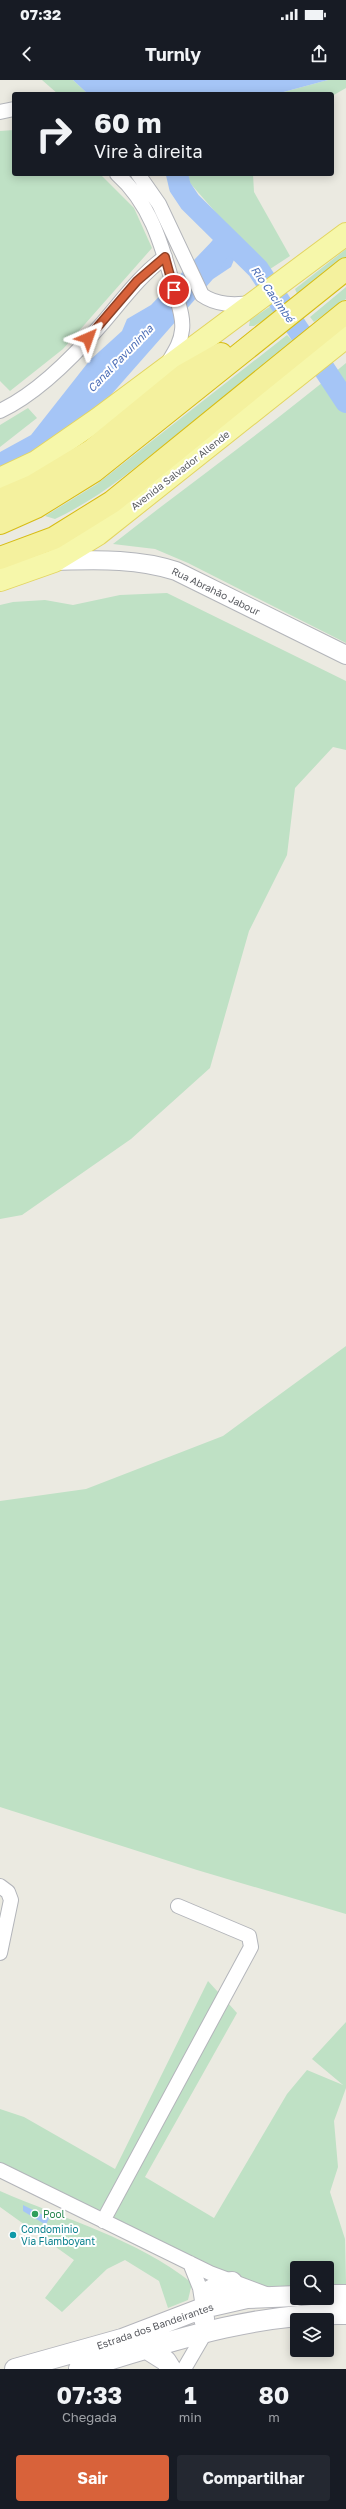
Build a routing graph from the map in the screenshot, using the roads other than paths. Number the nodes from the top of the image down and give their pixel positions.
1 (12, 109) edge
2 (0, 112) edge
3 (119, 176) edge
4 (139, 176) edge
5 (346, 234) edge
6 (165, 257) junction
7 (346, 269) edge
8 (258, 301) junction
9 (346, 312) edge
10 (281, 319) junction
11 (336, 336) edge
12 (304, 359) junction
13 (163, 369) junction
14 (0, 411) edge
15 (0, 479) edge
16 (0, 500) edge
17 (0, 523) edge
18 (0, 558) edge
19 (54, 561) junction
20 (0, 580) edge
21 (346, 655) edge
22 (0, 1886) edge
23 (178, 1906) dead end
24 (0, 1953) edge
25 (0, 2170) edge
26 (103, 2221) junction
27 (190, 2263) junction
28 (232, 2282) junction
29 (334, 2295) edge
30 (346, 2295) edge
31 (272, 2296) junction
32 (290, 2296) edge
33 (203, 2308) junction
34 (346, 2314) edge
35 (205, 2333) junction
36 (147, 2349) junction
37 (14, 2369) edge
38 (79, 2369) edge
39 (171, 2369) edge
40 (184, 2369) edge

1 - 2 street
3 - 6 street
4 - 8 street
5 - 8 main road
6 - 13 street
6 - 14 street
7 - 10 highway
8 - 13 main road
9 - 11 highway, Avenida Salvador Allende
10 - 16 highway
10 - 17 highway
11 - 12 highway, Avenida Salvador Allende
12 - 18 highway, Avenida Salvador Allende
12 - 19 main road, Avenida Salvador Allende
13 - 15 main road
19 - 20 main road, Avenida Salvador Allende
19 - 21 street, Rua Abrahão Jabour
22 - 24 street
23 - 26 street
25 - 26 street
26 - 27 street
27 - 28 street
27 - 33 street
28 - 31 street
28 - 33 main road
29 - 30 main road
31 - 32 main road, Estrada dos Bandeirantes
31 - 33 main road, Estrada dos Bandeirantes
33 - 35 main road
33 - 37 main road, Estrada dos Bandeirantes
34 - 35 main road, Estrada dos Bandeirantes
35 - 36 main road, Estrada dos Bandeirantes
35 - 40 street
36 - 38 main road, Estrada dos Bandeirantes
36 - 39 main road

